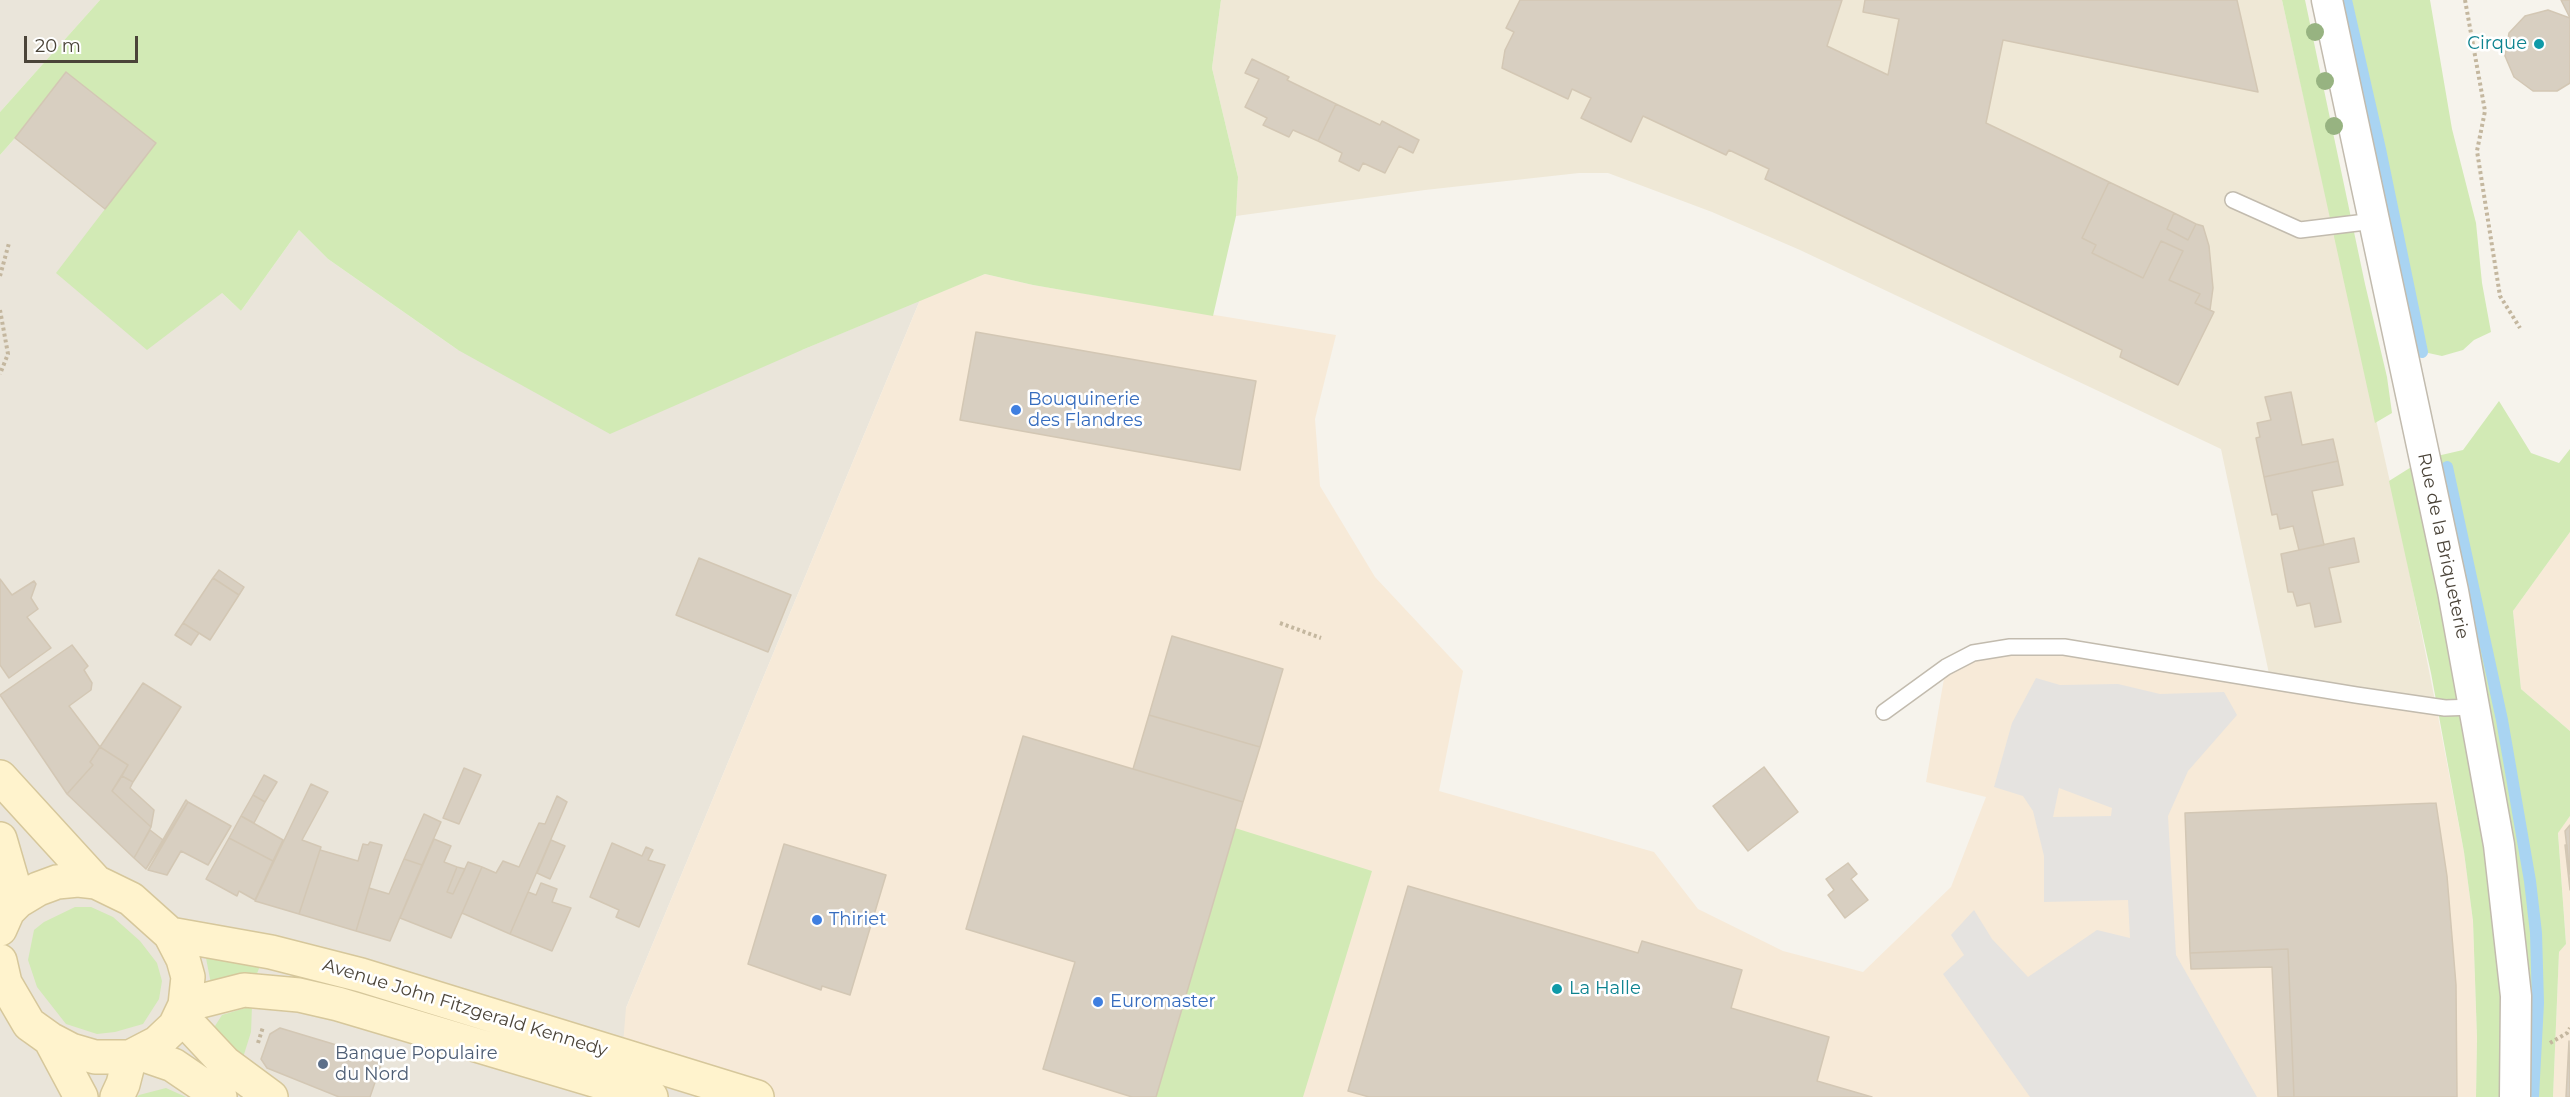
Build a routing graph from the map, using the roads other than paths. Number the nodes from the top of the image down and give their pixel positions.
1 (2327, 0) edge
2 (2233, 200) dead end
3 (2374, 221) junction
4 (2475, 707) junction
5 (1884, 712) dead end
6 (0, 777) edge
7 (0, 839) edge
8 (96, 882) junction
9 (18, 901) junction
10 (0, 929) edge
11 (170, 934) junction
12 (0, 961) edge
13 (184, 1010) junction
14 (26, 1027) edge
15 (134, 1055) junction
16 (81, 1097) edge
17 (117, 1097) edge
18 (220, 1097) edge
19 (271, 1097) edge
20 (651, 1097) edge
21 (757, 1097) edge
22 (2516, 1097) edge

1 - 3 street, Rue de la Briqueterie
2 - 3 lane
3 - 4 street, Rue de la Briqueterie
4 - 5 lane
4 - 22 street, Rue de la Briqueterie
6 - 8 main road
7 - 9 main road
8 - 9 main road
8 - 11 main road
9 - 10 main road
11 - 13 main road
11 - 21 main road, Avenue John Fitzgerald Kennedy
12 - 14 main road
13 - 15 main road
13 - 19 main road
13 - 20 main road
14 - 15 main road
14 - 16 main road
15 - 17 main road
15 - 18 main road

